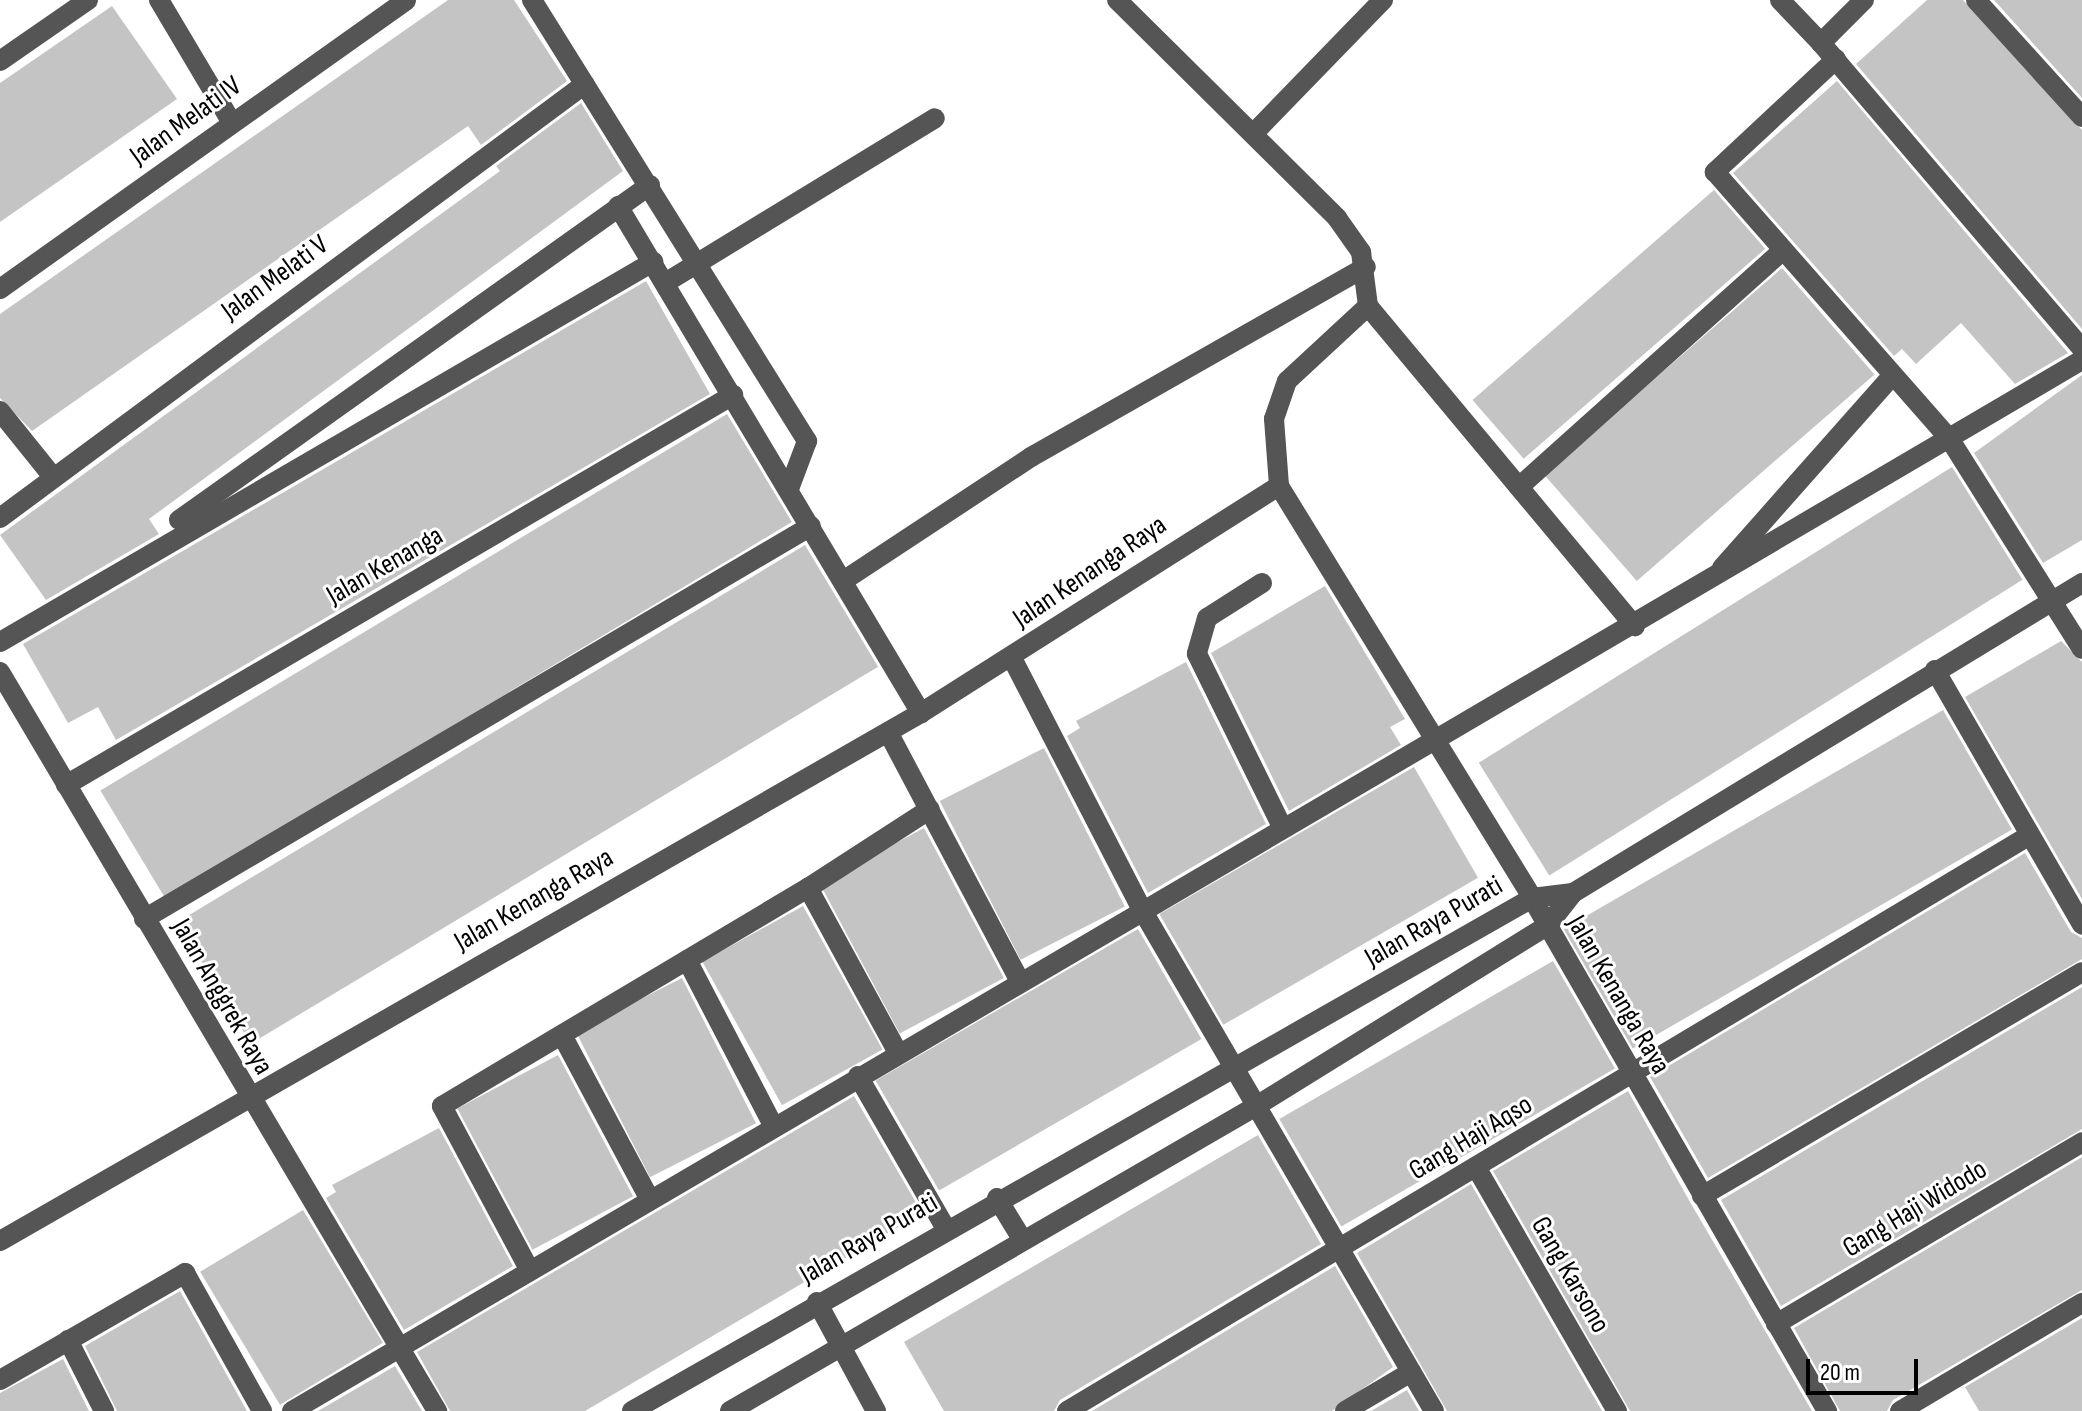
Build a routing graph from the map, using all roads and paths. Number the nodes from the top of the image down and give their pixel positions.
1 (88, 0) edge
2 (159, 0) edge
3 (406, 0) edge
4 (532, 0) edge
5 (1117, 0) edge
6 (1383, 0) edge
7 (1780, 0) edge
8 (1864, 0) edge
9 (1976, 0) edge
10 (1821, 43) junction
11 (1836, 59) junction
12 (0, 61) edge
13 (585, 84) junction
14 (2082, 117) edge
15 (935, 118) dead end
16 (232, 123) junction
17 (1253, 134) junction
18 (650, 185) junction
19 (618, 206) junction
20 (1782, 251) junction
21 (653, 262) junction
22 (698, 262) junction
23 (1366, 267) junction
24 (665, 283) junction
25 (0, 289) edge
26 (1368, 306) junction
27 (2082, 349) edge
28 (2082, 360) edge
29 (1892, 376) junction
30 (733, 395) junction
31 (0, 411) edge
32 (1949, 438) junction
33 (53, 477) junction
34 (1279, 486) junction
35 (1519, 487) junction
36 (789, 489) junction
37 (0, 518) edge
38 (811, 526) junction
39 (843, 581) junction
40 (1709, 582) junction
41 (1262, 583) dead end
42 (2082, 583) edge
43 (81, 590) junction
44 (2053, 601) junction
45 (1635, 626) junction
46 (0, 642) edge
47 (2082, 649) edge
48 (1012, 658) junction
49 (1935, 670) junction
50 (0, 672) edge
51 (921, 713) junction
52 (888, 732) junction
53 (1434, 738) junction
54 (66, 785) junction
55 (930, 809) junction
56 (1281, 825) junction
57 (2030, 835) junction
58 (808, 888) junction
59 (1573, 893) junction
60 (1532, 898) junction
61 (1141, 908) junction
62 (144, 919) junction
63 (2082, 925) edge
64 (1547, 926) junction
65 (687, 960) junction
66 (2082, 972) edge
67 (1019, 979) junction
68 (562, 1035) junction
69 (897, 1051) junction
70 (1232, 1069) junction
71 (1631, 1075) junction
72 (858, 1076) junction
73 (246, 1096) junction
74 (1253, 1108) junction
75 (774, 1127) junction
76 (2082, 1142) edge
77 (1476, 1167) junction
78 (1702, 1196) junction
79 (997, 1198) junction
80 (650, 1200) junction
81 (945, 1227) junction
82 (1022, 1239) junction
83 (0, 1241) edge
84 (1339, 1249) junction
85 (530, 1271) junction
86 (817, 1302) junction
87 (2082, 1303) edge
88 (1776, 1324) junction
89 (68, 1340) junction
90 (841, 1345) junction
91 (399, 1348) junction
92 (1411, 1372) junction
93 (0, 1380) edge
94 (1930, 1392) junction
95 (104, 1411) edge
96 (262, 1411) edge
97 (292, 1411) edge
98 (437, 1411) edge
99 (632, 1411) edge
100 (730, 1411) edge
101 (876, 1411) edge
102 (1067, 1411) edge
103 (1345, 1411) edge
104 (1434, 1411) edge
105 (1617, 1411) edge
106 (1827, 1411) edge
107 (1900, 1411) edge
108 (1940, 1411) edge

1 - 12 street
2 - 16 street
3 - 16 street, Jalan Melati IV
4 - 13 street
5 - 17 street
6 - 17 street
7 - 10 street
8 - 10 street
9 - 14 street
10 - 11 street
11 - 20 street
11 - 27 street
13 - 18 street
13 - 33 street, Jalan Melati V
15 - 22 street
16 - 25 street, Jalan Melati IV
17 - 23 street
18 - 19 street
18 - 22 street
19 - 21 street
19 - 43 street
20 - 29 street
20 - 35 street
21 - 24 street
21 - 43 street
22 - 24 street
22 - 36 street
23 - 26 street
23 - 39 street
24 - 30 street
26 - 34 street
26 - 35 street
28 - 32 street
29 - 32 street
29 - 40 street
30 - 36 street
30 - 54 street, Jalan Kenanga
31 - 33 street
32 - 40 street
32 - 44 street
33 - 37 street, Jalan Melati V
34 - 48 street, Jalan Kenanga Raya
34 - 53 street, Jalan Kenanga Raya
35 - 45 street
36 - 38 street
38 - 39 street
38 - 62 street
39 - 51 street
40 - 45 street
41 - 56 street
42 - 44 street
43 - 46 street
44 - 47 street
44 - 49 street
45 - 53 street
48 - 51 street, Jalan Kenanga Raya
48 - 61 street
49 - 57 street
49 - 59 street
50 - 54 street, Jalan Anggrek Raya
51 - 52 street, Jalan Kenanga Raya
52 - 55 street
52 - 73 street, Jalan Kenanga Raya
53 - 56 street
53 - 60 street, Jalan Kenanga Raya
54 - 62 street, Jalan Anggrek Raya
55 - 58 street
55 - 67 street
56 - 61 street
57 - 63 street
57 - 71 street, Gang Haji Aqso
58 - 65 street
58 - 69 street
59 - 60 street, Jalan Raya Purati
59 - 64 street
60 - 64 street, Jalan Kenanga Raya
60 - 70 street, Jalan Raya Purati
61 - 67 street
61 - 70 street
62 - 73 street, Jalan Anggrek Raya
64 - 71 street, Jalan Kenanga Raya
64 - 74 street
65 - 68 street
65 - 75 street
66 - 78 street
67 - 69 street
68 - 80 street
68 - 85 street
69 - 72 street
70 - 74 street
70 - 79 street, Jalan Raya Purati
71 - 77 street, Gang Haji Aqso
71 - 78 street, Jalan Kenanga Raya
72 - 75 street
72 - 81 street
73 - 83 street, Jalan Kenanga Raya
73 - 91 street, Jalan Anggrek Raya
74 - 82 street
74 - 84 street
75 - 80 street
76 - 88 street, Gang Haji Widodo
77 - 84 street, Gang Haji Aqso
77 - 105 street, Gang Karsono
78 - 88 street, Jalan Kenanga Raya
79 - 81 street, Jalan Raya Purati
79 - 82 street
80 - 85 street
81 - 86 street, Jalan Raya Purati
82 - 90 street
84 - 92 street
84 - 102 street, Gang Haji Aqso
85 - 91 street
86 - 90 street
86 - 99 street, Jalan Raya Purati
87 - 94 street
88 - 106 street, Jalan Kenanga Raya
89 - 93 street
89 - 95 street
89 - 96 street
90 - 100 street
90 - 101 street
91 - 97 street
91 - 98 street, Jalan Anggrek Raya
92 - 103 street
92 - 104 street
94 - 107 street
94 - 108 street

